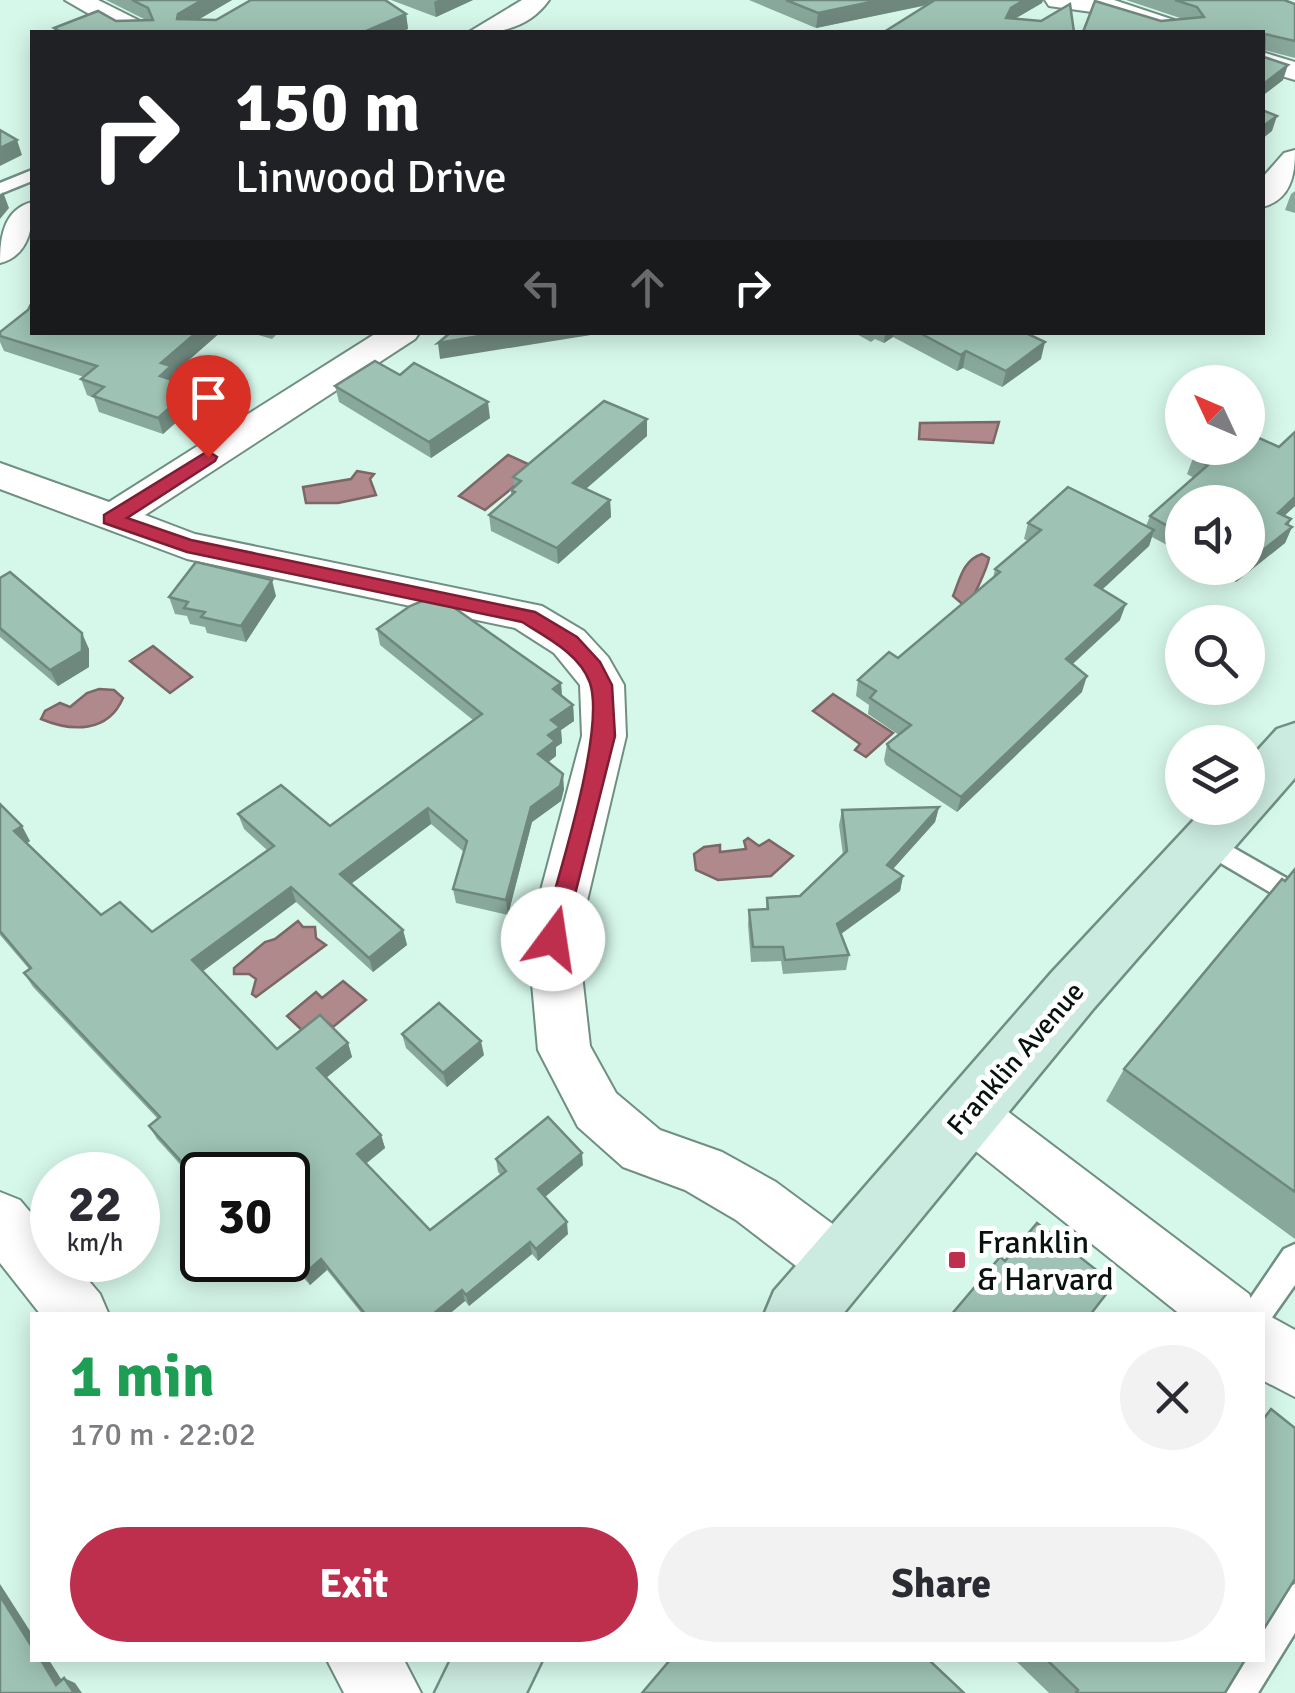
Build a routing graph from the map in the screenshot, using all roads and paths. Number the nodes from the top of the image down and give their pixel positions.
1 (78, 0) edge
2 (536, 0) edge
3 (1058, 0) edge
4 (1072, 1) edge
5 (1034, 24) edge
6 (136, 30) edge
7 (487, 30) edge
8 (1176, 30) edge
9 (1265, 61) edge
10 (1295, 72) edge
11 (1295, 159) edge
12 (30, 176) edge
13 (0, 189) edge
14 (1265, 194) edge
15 (30, 215) edge
16 (0, 253) edge
17 (398, 335) edge
18 (0, 475) edge
19 (111, 519) junction
20 (1295, 744) edge
21 (1265, 777) edge
22 (1222, 825) edge
23 (1295, 896) edge
24 (967, 1112) junction
25 (0, 1218) edge
26 (1295, 1259) edge
27 (841, 1264) junction
28 (77, 1312) edge
29 (801, 1312) edge
30 (1224, 1312) edge
31 (1257, 1312) edge
32 (1265, 1344) edge
33 (1295, 1367) edge
34 (1295, 1601) edge
35 (1265, 1648) edge
36 (362, 1662) edge
37 (501, 1662) edge
38 (1257, 1662) edge
39 (387, 1693) edge
40 (475, 1693) edge
41 (1238, 1693) edge

1 - 6 street
2 - 7 street
3 - 4 street
4 - 5 street
4 - 8 street
9 - 10 street
11 - 14 street
12 - 13 lane
15 - 16 street
17 - 19 street
18 - 19 street
19 - 27 street
20 - 21 street
22 - 23 lane
22 - 24 street, Franklin Avenue
24 - 27 street, Franklin Avenue
24 - 30 street
25 - 28 street
26 - 31 lane
27 - 29 street, Franklin Avenue
32 - 33 street
34 - 35 lane
36 - 39 street
37 - 40 street
38 - 41 lane

